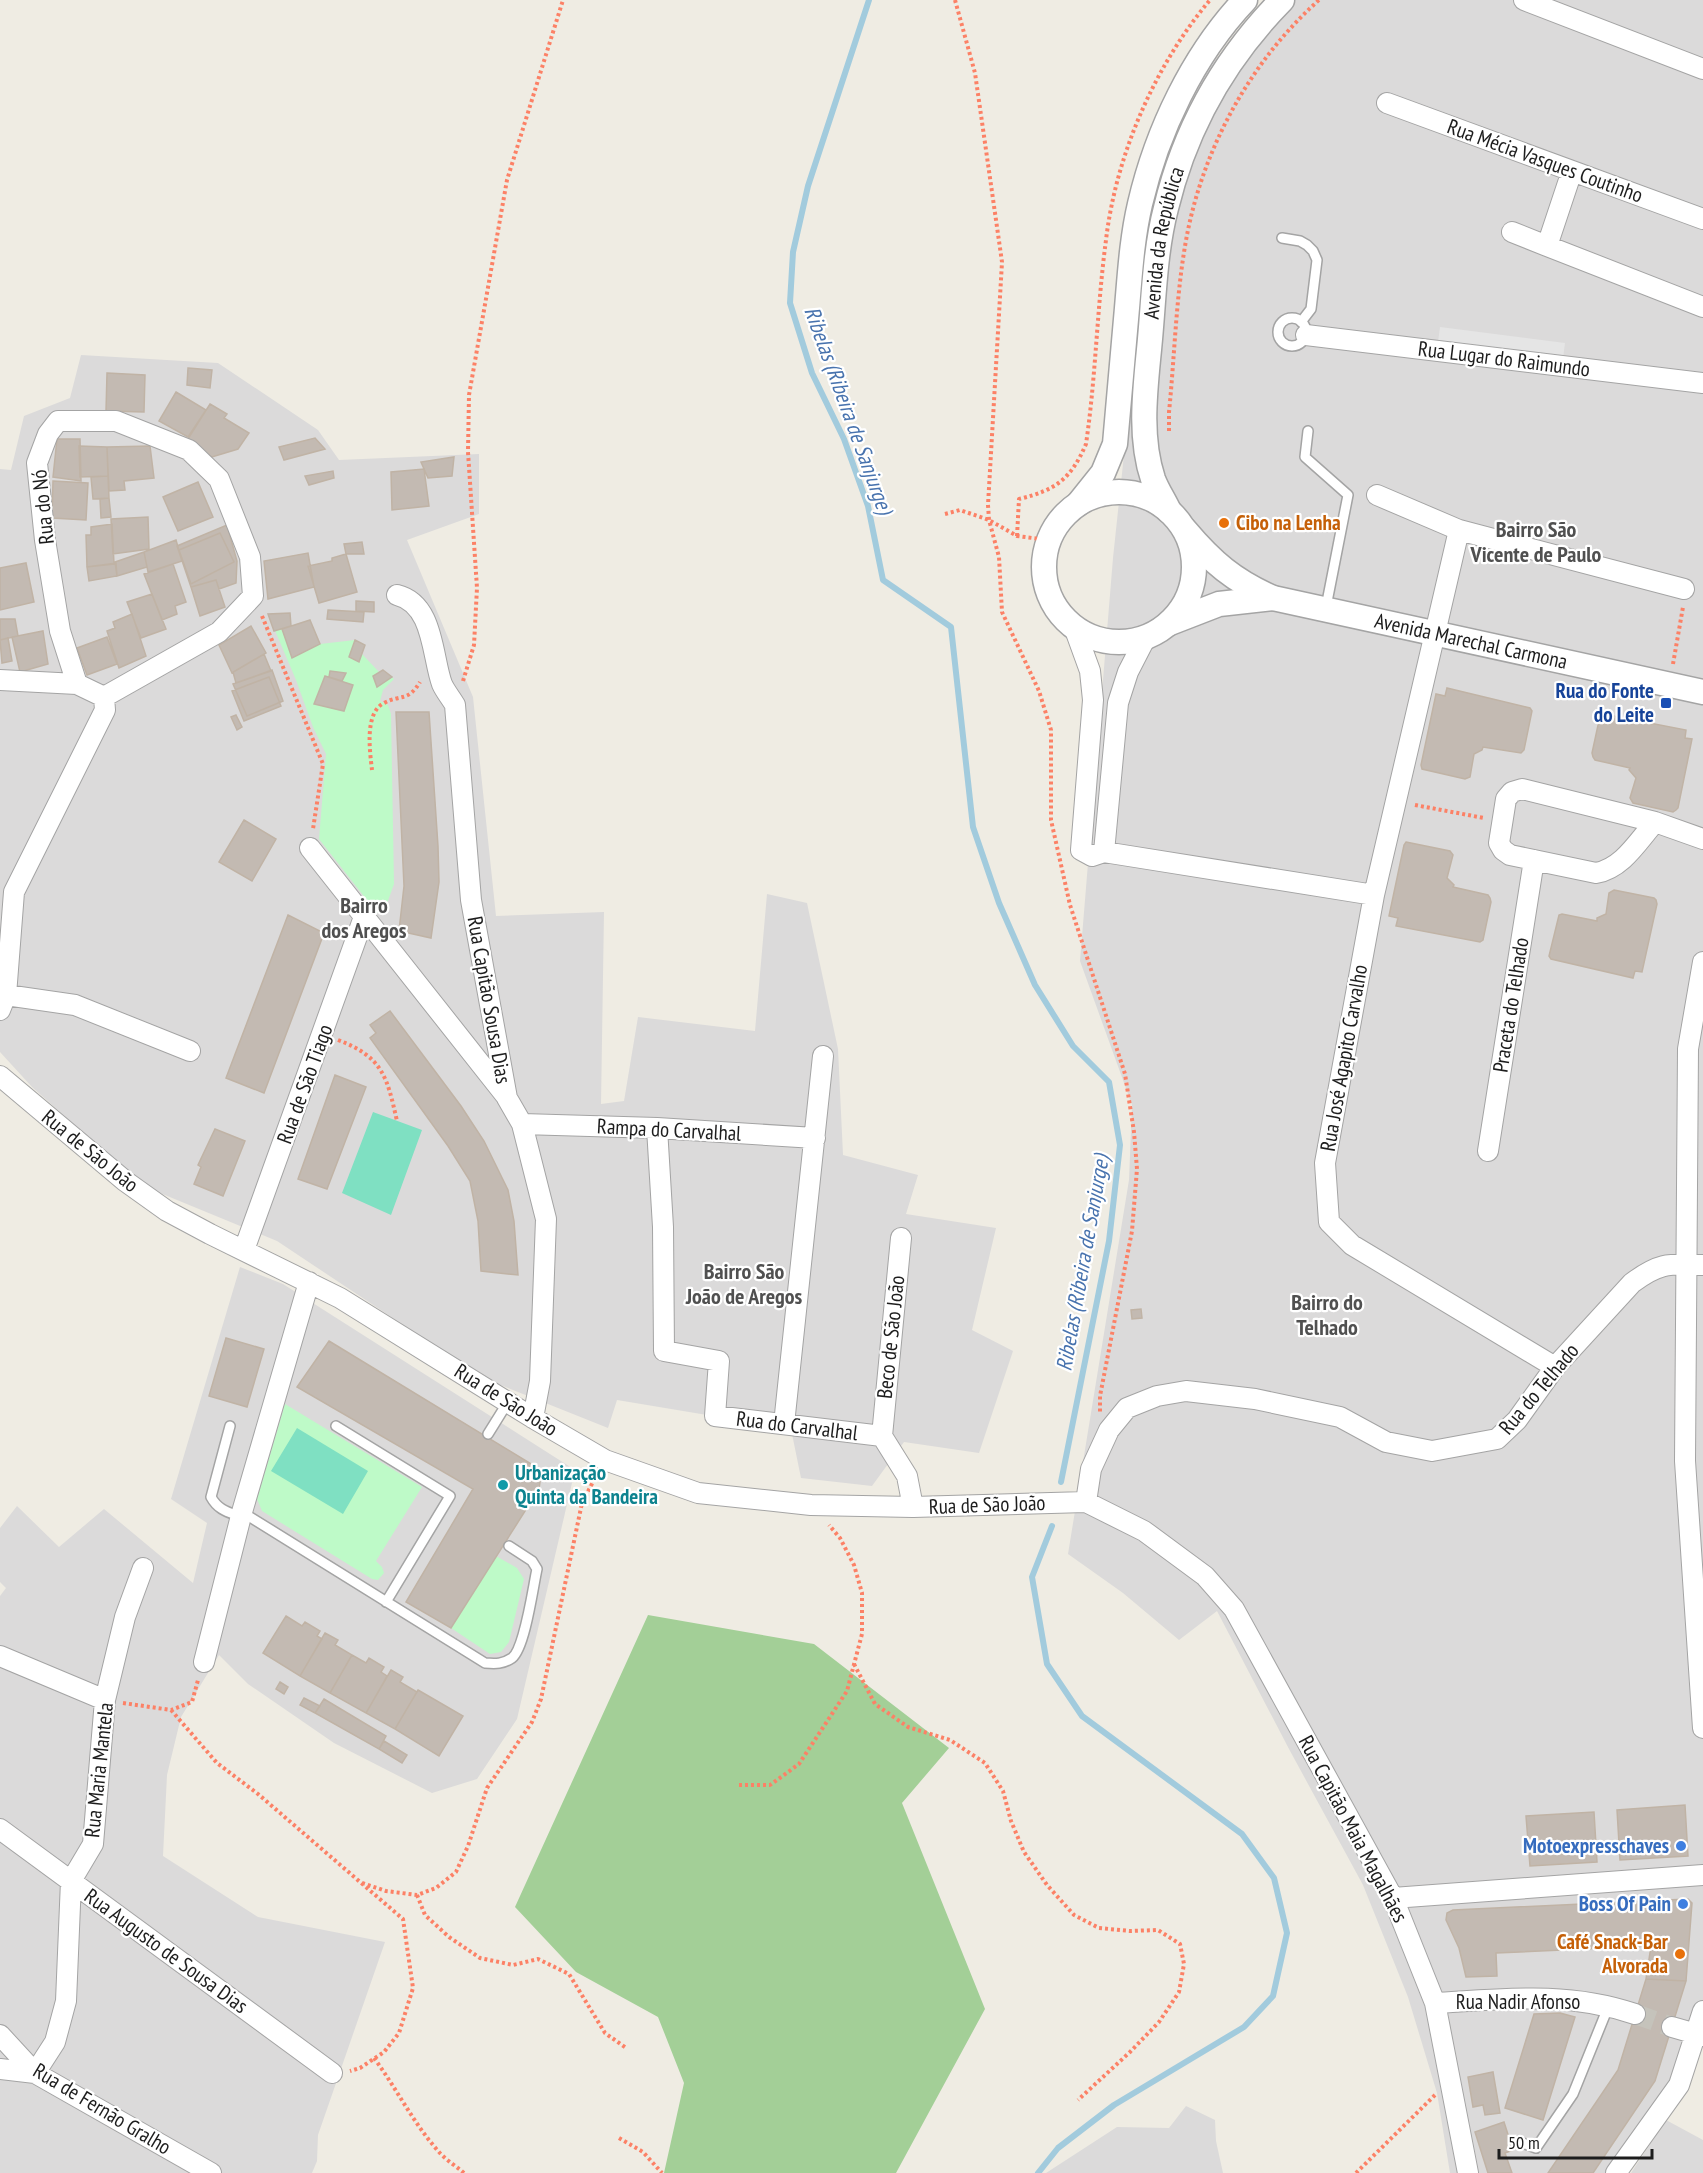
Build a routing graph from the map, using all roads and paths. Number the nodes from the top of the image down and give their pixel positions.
1 (563, 0) edge
2 (955, 0) edge
3 (1245, 0) edge
4 (1282, 0) edge
5 (1319, 0) edge
6 (1524, 0) edge
7 (1703, 69) edge
8 (1387, 103) dead end
9 (1572, 171) junction
10 (1703, 219) edge
11 (1512, 232) dead end
12 (1282, 238) dead end
13 (1547, 246) junction
14 (1703, 307) edge
15 (1304, 328) joint
16 (1703, 383) edge
17 (1169, 431) dead end
18 (1308, 431) dead end
19 (1377, 495) dead end
20 (1079, 503) junction
21 (1169, 511) junction
22 (945, 514) dead end
23 (989, 520) junction
24 (1185, 530) junction
25 (1459, 530) junction
26 (1048, 540) junction
27 (1684, 589) joint
28 (253, 596) junction
29 (397, 596) dead end
30 (1273, 598) junction
31 (1326, 610) junction
32 (1168, 624) junction
33 (1074, 627) junction
34 (1434, 633) junction
35 (1146, 637) junction
36 (437, 655) junction
37 (1682, 666) dead end
38 (0, 680) edge
39 (77, 684) junction
40 (1703, 692) edge
41 (104, 697) junction
42 (455, 705) junction
43 (372, 770) dead end
44 (1395, 801) junction
45 (1503, 822) junction
46 (1655, 822) junction
47 (1703, 839) edge
48 (310, 848) joint
49 (1104, 852) junction
50 (1534, 860) junction
51 (1374, 895) junction
52 (364, 917) junction
53 (1703, 962) edge
54 (3, 1003) edge
55 (323, 1035) junction
56 (190, 1051) dead end
57 (823, 1056) dead end
58 (0, 1076) edge
59 (507, 1098) junction
60 (1695, 1109) edge
61 (397, 1121) dead end
62 (522, 1124) junction
63 (657, 1128) junction
64 (814, 1138) junction
65 (1488, 1150) dead end
66 (901, 1238) dead end
67 (244, 1250) junction
68 (1694, 1265) edge
69 (309, 1282) junction
70 (1555, 1367) junction
71 (508, 1402) junction
72 (533, 1418) junction
73 (784, 1424) junction
74 (230, 1426) dead end
75 (336, 1426) dead end
76 (488, 1434) dead end
77 (882, 1436) junction
78 (1105, 1438) junction
79 (605, 1460) junction
80 (1086, 1502) junction
81 (811, 1505) junction
82 (913, 1507) junction
83 (241, 1515) junction
84 (509, 1546) dead end
85 (143, 1568) dead end
86 (386, 1602) junction
87 (0, 1656) edge
88 (204, 1662) joint
89 (854, 1664) junction
90 (105, 1700) junction
91 (171, 1710) junction
92 (1703, 1728) edge
93 (739, 1785) dead end
94 (0, 1829) edge
95 (1703, 1875) edge
96 (71, 1881) junction
97 (362, 1883) junction
98 (417, 1895) junction
99 (1393, 1898) junction
100 (1435, 2002) junction
101 (1609, 2005) junction
102 (1703, 2011) edge
103 (1635, 2014) tunnel mouth
104 (1672, 2027) tunnel mouth
105 (0, 2035) edge
106 (1700, 2035) edge
107 (626, 2048) dead end
108 (374, 2058) junction
109 (0, 2069) edge
110 (35, 2073) junction
111 (332, 2073) joint
112 (1450, 2081) junction
113 (1078, 2100) dead end
114 (619, 2138) dead end
115 (1517, 2141) dead end
116 (211, 2173) edge
117 (465, 2173) edge
118 (662, 2173) edge
119 (1356, 2173) edge
120 (1468, 2173) edge
121 (1616, 2173) edge

1 - 42 path
2 - 23 path
3 - 20 street, Avenida da República
4 - 21 street, Avenida da República
5 - 17 path
6 - 7 street
8 - 9 street, Rua Mécia Vasques Coutinho
9 - 10 street, Rua Mécia Vasques Coutinho
9 - 13 street
11 - 13 street
12 - 15 lane
13 - 14 street
15 - 16 street, Rua Lugar do Raimundo
18 - 31 lane
19 - 25 street
20 - 21 street
20 - 26 street
21 - 24 street
22 - 23 path
23 - 26 path
23 - 78 path
24 - 30 street, Avenida Marechal Carmona
24 - 32 street
25 - 27 street
25 - 34 street, Rua José Agapito Carvalho
26 - 33 street
27 - 37 path
28 - 39 street, Rua do Nó
28 - 41 street
28 - 48 path
29 - 36 street, Rua Capitão Sousa Dias
30 - 31 street, Avenida Marechal Carmona
30 - 32 street, Avenida Marechal Carmona
31 - 34 street, Avenida Marechal Carmona
32 - 35 street
33 - 35 street
33 - 49 street
34 - 40 street, Avenida Marechal Carmona
34 - 44 street, Rua José Agapito Carvalho
35 - 49 street
36 - 42 street, Rua Capitão Sousa Dias
36 - 43 path
38 - 39 street
39 - 41 street
41 - 54 street
42 - 59 street, Rua Capitão Sousa Dias
44 - 45 path
44 - 51 street, Rua José Agapito Carvalho
45 - 46 street
45 - 50 street
46 - 47 street
46 - 50 street
48 - 52 street
49 - 51 street
50 - 65 street, Praceta do Telhado
51 - 70 street, Rua José Agapito Carvalho
52 - 55 street, Rua de São Tiago
52 - 59 street
53 - 60 street
54 - 56 street
55 - 61 path
55 - 67 street, Rua de São Tiago
57 - 64 street
58 - 67 street, Rua de São João
59 - 62 street, Rua Capitão Sousa Dias
60 - 68 street
62 - 63 street, Rampa do Carvalhal
62 - 72 street, Rua Capitão Sousa Dias
63 - 64 street, Rampa do Carvalhal
63 - 73 street, Rua do Carvalhal
64 - 73 street
66 - 77 street, Beco de São João
67 - 69 street, Rua de São João
68 - 70 street, Rua do Telhado
68 - 92 street
69 - 71 street, Rua de São João
69 - 83 street
70 - 78 street, Rua do Telhado
71 - 72 street, Rua de São João
71 - 76 lane
72 - 79 street, Rua de São João
73 - 77 street, Rua do Carvalhal
74 - 83 lane
75 - 86 lane
77 - 82 street, Rua do Carvalhal
78 - 80 street, Rua do Telhado
79 - 81 street, Rua de São João
79 - 98 path
80 - 82 street, Rua de São João
80 - 99 street, Rua Capitão Maia Magalhães
81 - 82 street, Rua de São João
81 - 89 path
83 - 86 lane
83 - 88 street
84 - 86 lane
85 - 90 street, Rua Maria Mantela
87 - 90 street
88 - 91 path
89 - 93 path
89 - 113 path
90 - 91 path
90 - 96 street, Rua Maria Mantela
91 - 97 path
94 - 96 street, Rua Augusto de Sousa Dias
95 - 99 street
96 - 110 street, Rua Maria Mantela
96 - 111 street, Rua Augusto de Sousa Dias
97 - 98 path
97 - 108 path
98 - 107 path
99 - 100 street, Rua Capitão Maia Magalhães
100 - 101 street, Rua Nadir Afonso
100 - 112 street, Rua Capitão Maia Magalhães
101 - 103 street, Rua Nadir Afonso
101 - 115 lane
102 - 106 street
104 - 106 street
105 - 110 street, Rua de Fernão Gralho
106 - 121 street
108 - 111 path
108 - 117 path
109 - 110 street
110 - 116 street, Rua de Fernão Gralho
112 - 119 path
112 - 120 street, Rua Capitão Maia Magalhães
114 - 118 path

